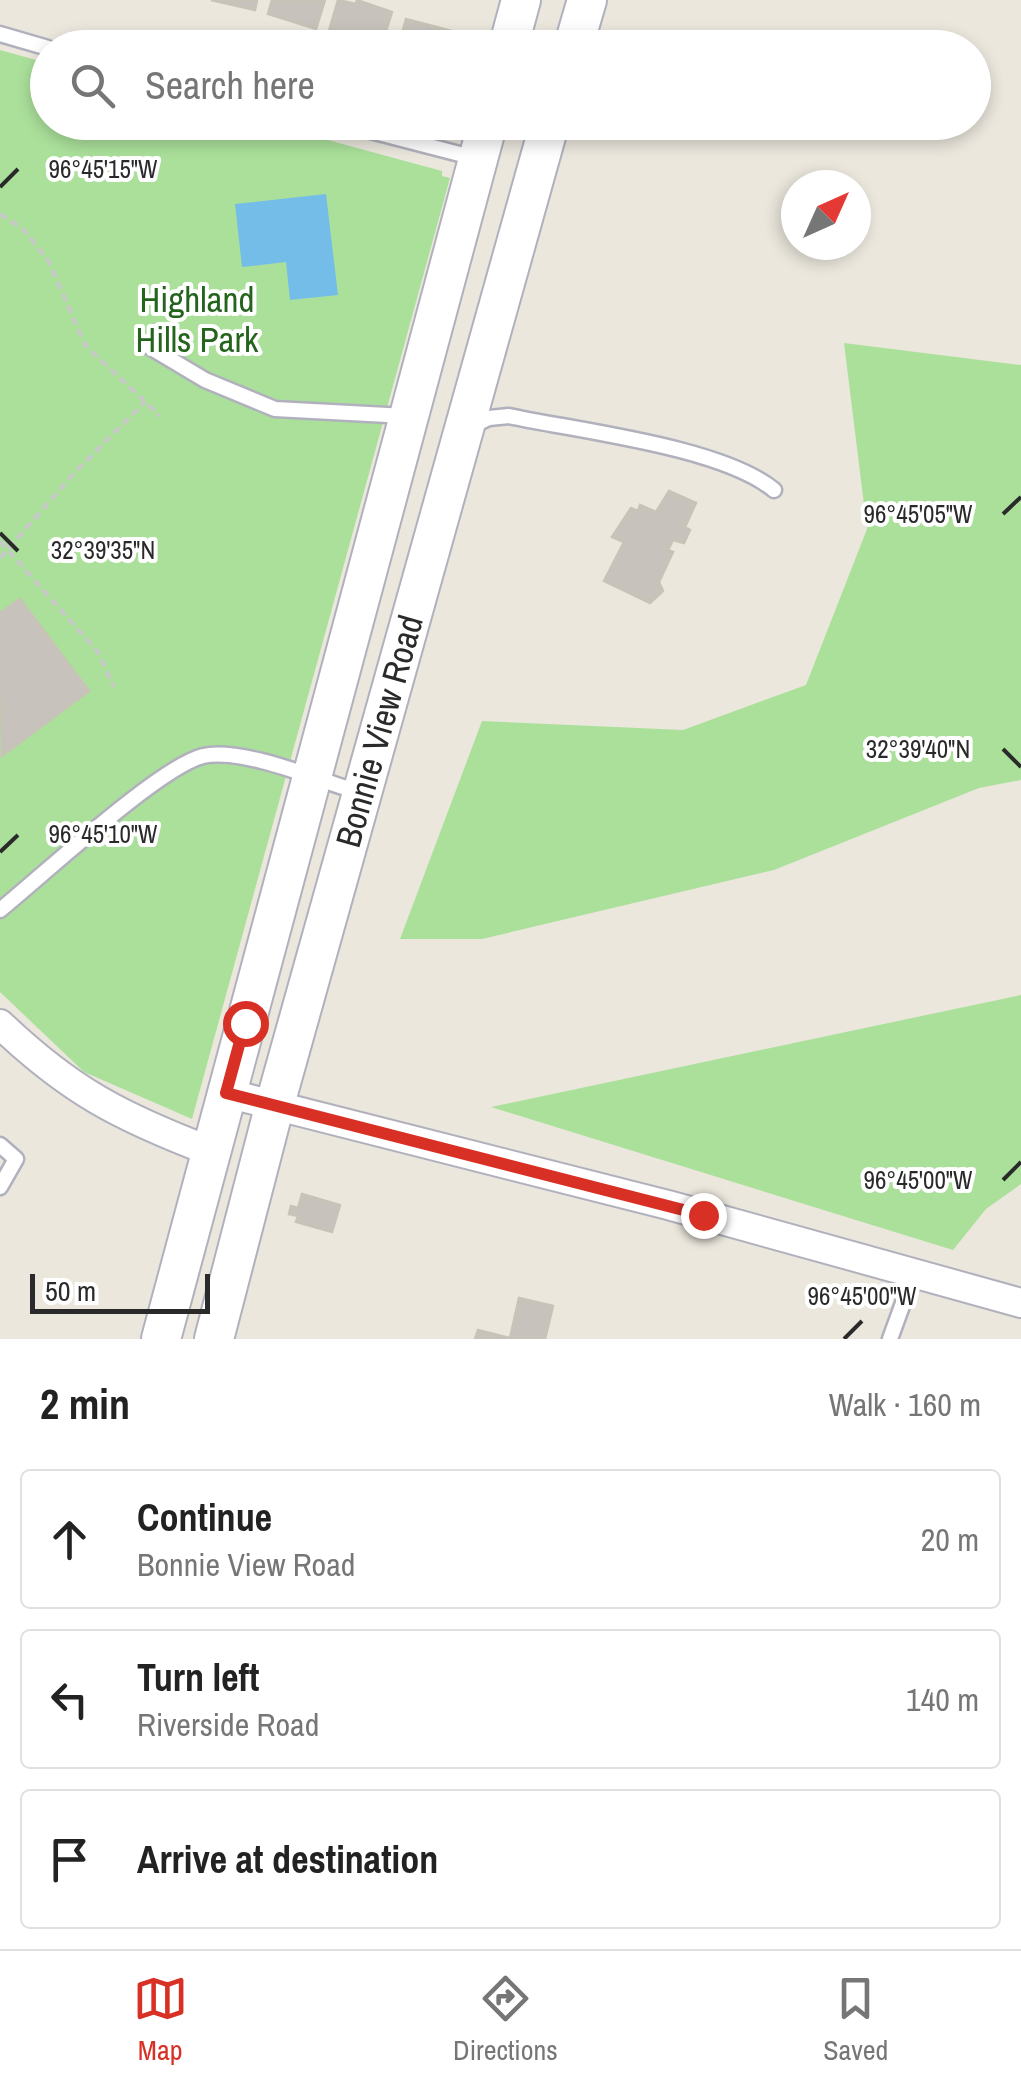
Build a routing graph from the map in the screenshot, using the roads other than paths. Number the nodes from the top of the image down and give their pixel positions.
1 (521, 0) edge
2 (579, 2) edge
3 (513, 30) edge
4 (575, 30) edge
5 (0, 34) edge
6 (30, 43) edge
7 (405, 140) edge
8 (483, 140) edge
9 (545, 140) edge
10 (478, 159) junction
11 (143, 343) dead end
12 (409, 416) junction
13 (462, 431) junction
14 (774, 490) dead end
15 (311, 778) junction
16 (362, 793) junction
17 (0, 910) edge
18 (0, 1024) edge
19 (226, 1093) junction
20 (275, 1104) junction
21 (0, 1145) edge
22 (210, 1151) junction
23 (0, 1186) edge
24 (914, 1273) junction
25 (1021, 1303) edge
26 (161, 1339) edge
27 (214, 1339) edge
28 (890, 1339) edge

1 - 3 main road
2 - 4 main road
5 - 6 lane
7 - 10 lane
8 - 10 main road, Bonnie View Road
9 - 13 main road, Bonnie View Road
10 - 12 main road, Bonnie View Road
11 - 12 lane
12 - 13 main road
12 - 15 main road, Bonnie View Road
13 - 14 lane
13 - 16 main road, Bonnie View Road
15 - 16 lane
15 - 17 lane
15 - 19 main road, Bonnie View Road
16 - 20 main road, Bonnie View Road
18 - 22 street
19 - 20 street
19 - 22 main road, Bonnie View Road
20 - 24 street
20 - 27 main road, Bonnie View Road
21 - 23 lane
22 - 26 main road, Bonnie View Road
24 - 25 street
24 - 28 lane

